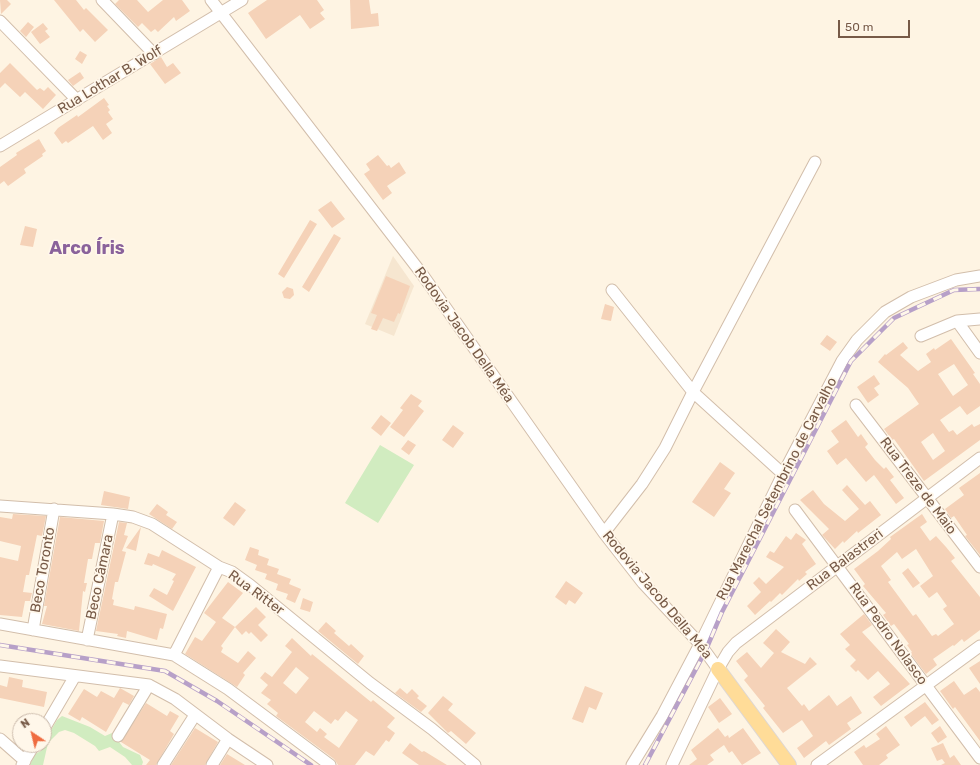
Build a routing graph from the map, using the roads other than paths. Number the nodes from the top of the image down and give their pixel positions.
1 (102, 0) edge
2 (211, 0) edge
3 (242, 0) edge
4 (220, 13) junction
5 (0, 21) edge
6 (154, 54) junction
7 (77, 100) junction
8 (0, 146) edge
9 (815, 162) dead end
10 (980, 276) edge
11 (612, 290) dead end
12 (980, 319) edge
13 (957, 321) junction
14 (921, 336) dead end
15 (980, 353) edge
16 (693, 392) junction
17 (856, 405) dead end
18 (980, 458) edge
19 (783, 474) junction
20 (928, 498) junction
21 (0, 506) edge
22 (54, 509) junction
23 (795, 510) dead end
24 (112, 514) junction
25 (604, 533) junction
26 (838, 565) junction
27 (219, 567) junction
28 (980, 568) edge
29 (0, 624) edge
30 (32, 630) junction
31 (87, 640) junction
32 (700, 644) junction
33 (980, 646) edge
34 (174, 655) junction
35 (0, 666) edge
36 (718, 669) junction
37 (75, 676) junction
38 (149, 685) junction
39 (926, 686) junction
40 (195, 714) junction
41 (52, 715) edge
42 (118, 736) dead end
43 (0, 739) edge
44 (228, 739) junction
45 (30, 753) edge
46 (980, 758) edge
47 (24, 763) edge
48 (163, 765) edge
49 (212, 765) edge
50 (267, 765) edge
51 (330, 765) edge
52 (475, 765) edge
53 (632, 765) edge
54 (672, 765) edge
55 (790, 765) edge
56 (817, 765) edge

1 - 6 street
2 - 4 street, Rodovia Jacob Della Méa
3 - 4 street, Rua Lothar B. Wolf
4 - 6 street, Rua Lothar B. Wolf
4 - 25 street, Rodovia Jacob Della Méa
5 - 7 street
6 - 7 street, Rua Lothar B. Wolf
7 - 8 street, Rua Lothar B. Wolf
9 - 16 street
10 - 19 street, Rua Marechal Setembrino de Carvalho
11 - 16 street
12 - 13 street
13 - 14 street
13 - 15 street
16 - 19 street
16 - 25 street
17 - 20 street, Rua Treze de Maio
18 - 20 street, Rua Balastreri
19 - 32 street, Rua Marechal Setembrino de Carvalho
20 - 26 street, Rua Balastreri
20 - 28 street, Rua Treze de Maio
21 - 22 street, Rua Ritter
22 - 24 street, Rua Ritter
22 - 30 street, Beco Toronto
23 - 26 street, Rua Pedro Nolasco
24 - 27 street, Rua Ritter
24 - 31 street, Beco Câmara
25 - 32 street, Rodovia Jacob Della Méa
26 - 36 street, Rua Balastreri
26 - 39 street, Rua Pedro Nolasco
27 - 34 street
27 - 52 street, Rua Ritter
29 - 30 street
30 - 31 street
31 - 34 street
32 - 36 street, Rodovia Jacob Della Méa
32 - 53 street, Rua Marechal Setembrino de Carvalho
33 - 39 street
34 - 51 street
35 - 37 street
36 - 54 street
36 - 55 main road
37 - 38 street
37 - 41 street
38 - 40 street
38 - 42 street
39 - 46 street, Rua Pedro Nolasco
39 - 56 street
40 - 44 street
40 - 48 street
43 - 47 street
44 - 49 street
44 - 50 street
45 - 47 street

